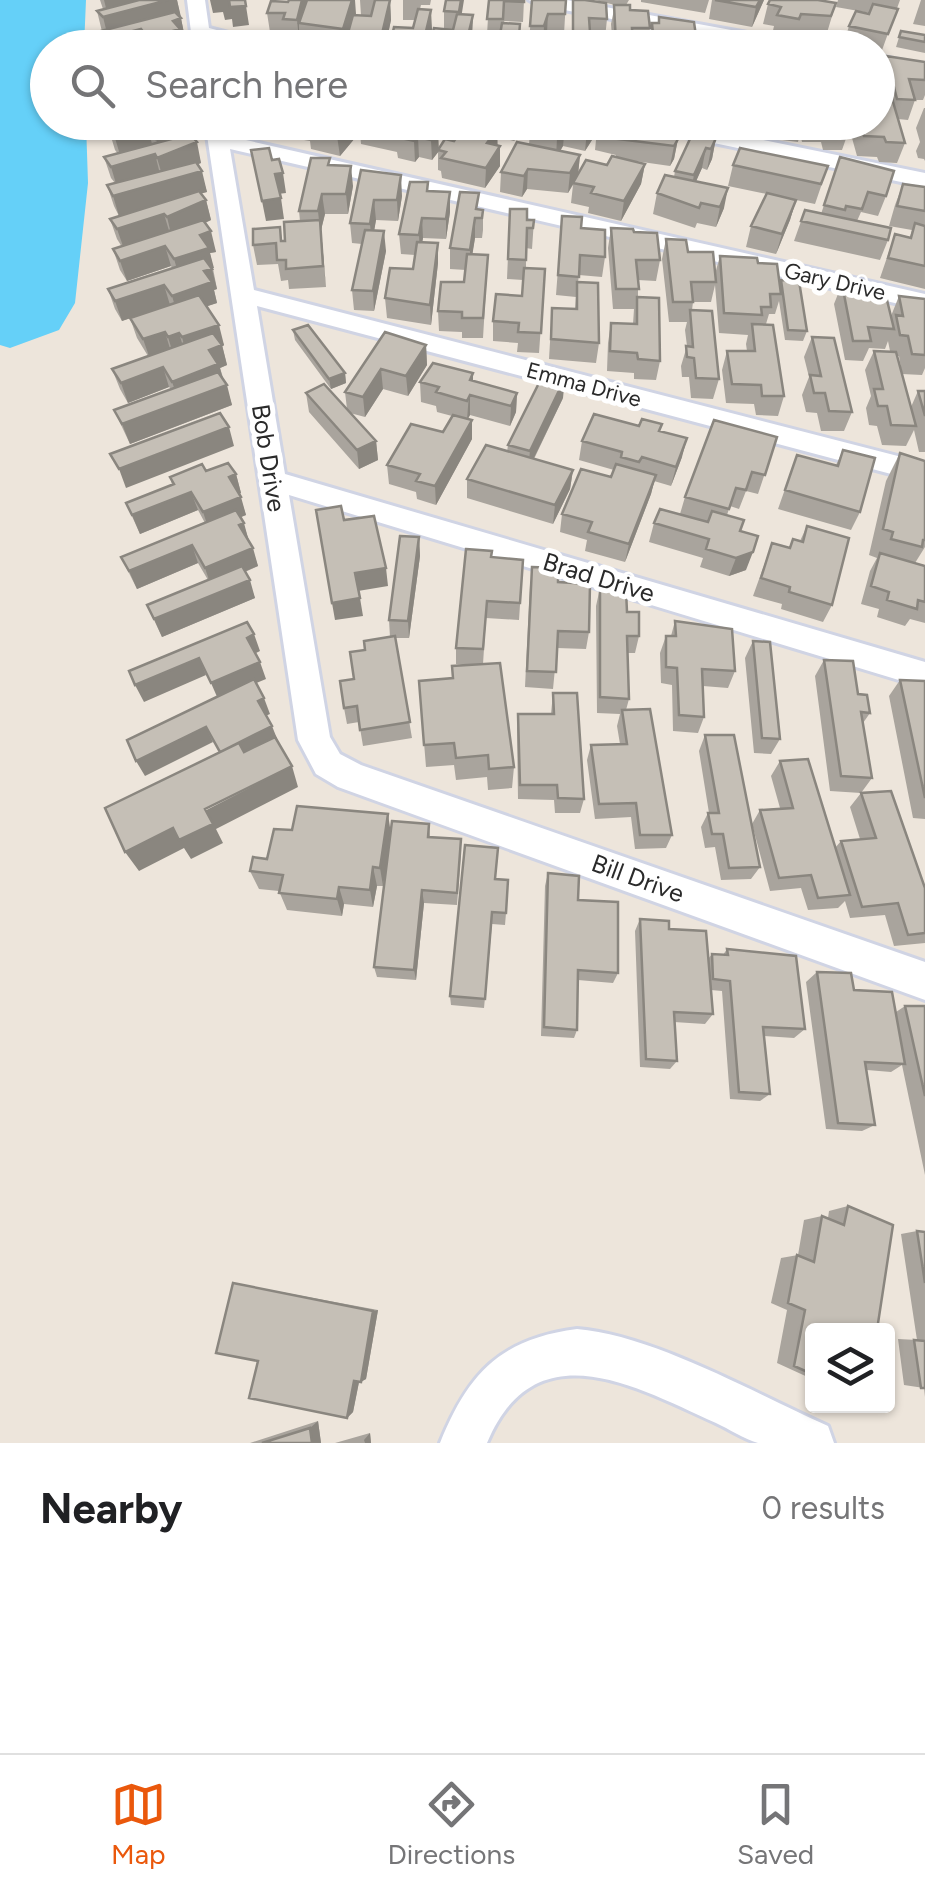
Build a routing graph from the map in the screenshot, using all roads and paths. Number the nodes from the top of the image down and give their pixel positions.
1 (196, 0) edge
2 (538, 0) edge
3 (200, 30) edge
4 (700, 30) edge
5 (895, 65) edge
6 (925, 71) edge
7 (218, 140) edge
8 (250, 140) edge
9 (730, 140) edge
10 (925, 180) edge
11 (243, 296) junction
12 (925, 302) edge
13 (925, 473) edge
14 (272, 480) junction
15 (925, 675) edge
16 (350, 776) joint
17 (925, 981) edge
18 (464, 1443) edge
19 (811, 1443) edge

1 - 3 street
2 - 4 street
5 - 6 street
7 - 11 street, Bob Drive
8 - 12 street, Gary Drive
9 - 10 street
11 - 13 street, Emma Drive
11 - 14 street, Bob Drive
14 - 15 street, Brad Drive
14 - 16 street, Bob Drive
16 - 17 street, Bill Drive
18 - 19 street

